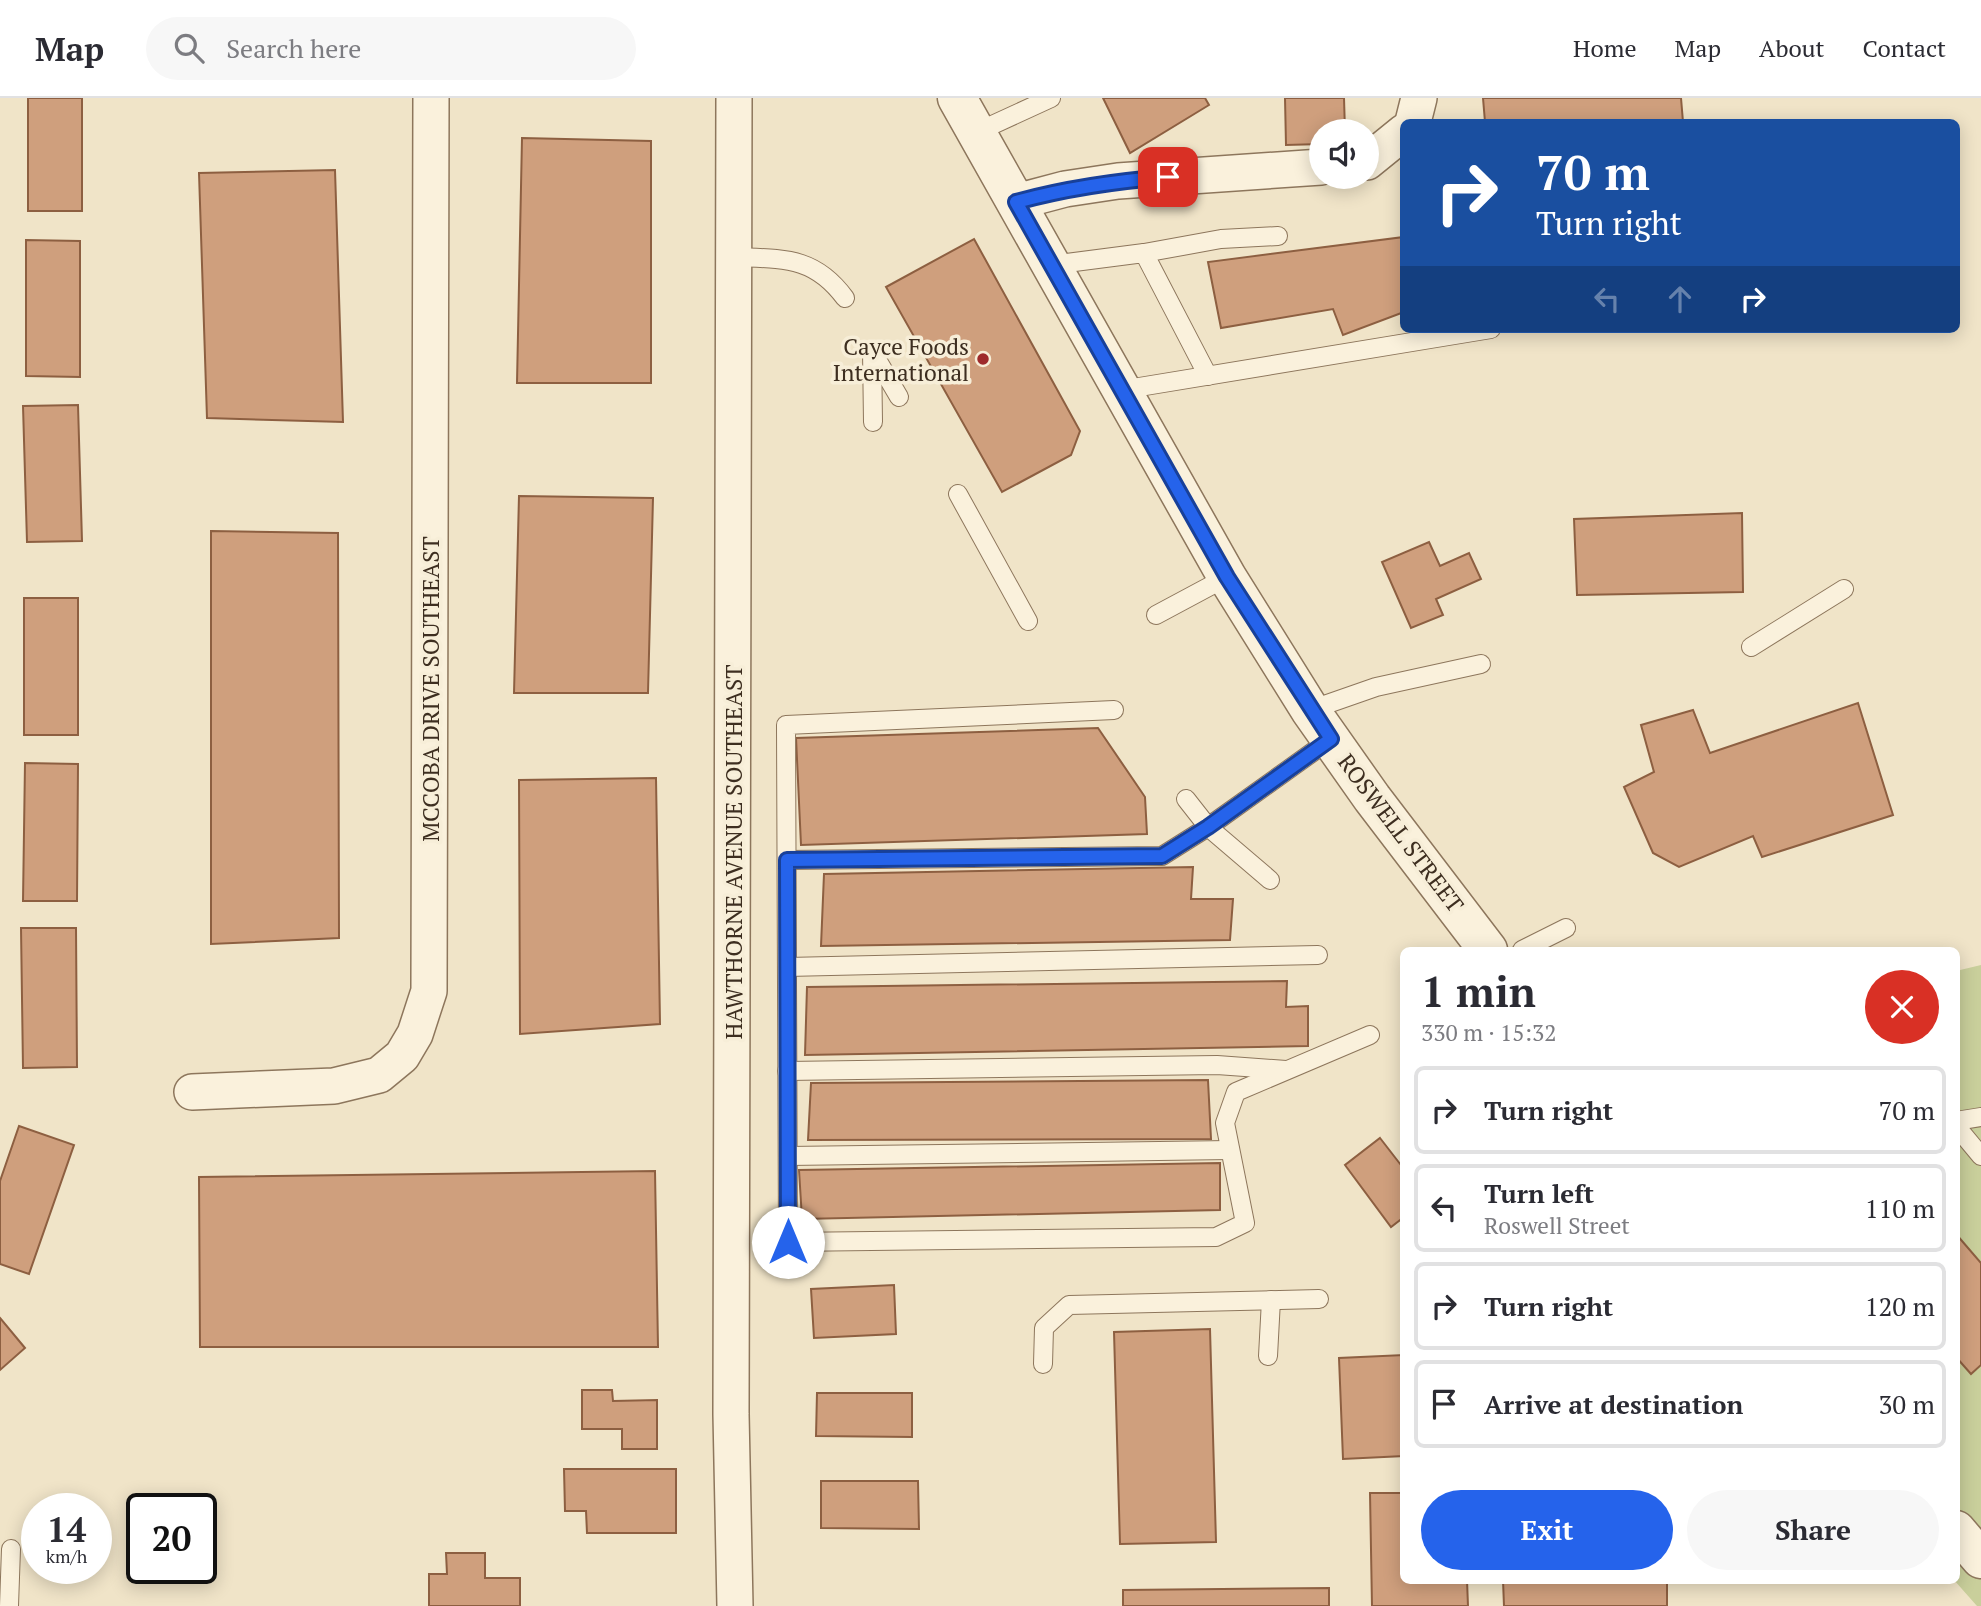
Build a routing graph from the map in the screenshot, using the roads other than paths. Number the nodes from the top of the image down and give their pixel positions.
1 (431, 98) edge
2 (734, 98) edge
3 (957, 98) edge
4 (1051, 98) edge
5 (1419, 98) edge
6 (1414, 119) edge
7 (977, 132) junction
8 (1400, 135) edge
9 (1379, 152) edge
10 (1309, 168) edge
11 (1016, 202) junction
12 (1278, 236) dead end
13 (1143, 253) junction
14 (735, 257) junction
15 (1051, 265) junction
16 (845, 298) dead end
17 (1444, 333) edge
18 (1208, 376) junction
19 (1121, 390) junction
20 (899, 397) dead end
21 (873, 422) dead end
22 (958, 494) dead end
23 (1227, 577) junction
24 (1844, 589) dead end
25 (1156, 615) dead end
26 (1028, 621) dead end
27 (1751, 647) dead end
28 (1481, 664) dead end
29 (1114, 710) dead end
30 (1321, 725) junction
31 (1185, 799) dead end
32 (1208, 827) junction
33 (787, 860) junction
34 (1270, 880) dead end
35 (1566, 928) dead end
36 (1486, 947) edge
37 (1528, 947) edge
38 (1318, 955) dead end
39 (787, 967) junction
40 (1370, 1035) dead end
41 (787, 1070) junction
42 (1290, 1070) junction
43 (192, 1092) dead end
44 (1981, 1117) edge
45 (1960, 1120) edge
46 (1960, 1131) edge
47 (1230, 1150) junction
48 (788, 1156) junction
49 (1981, 1156) edge
50 (1319, 1299) dead end
51 (1271, 1300) junction
52 (1268, 1356) dead end
53 (1043, 1364) dead end
54 (1960, 1535) edge
55 (10, 1549) dead end
56 (1981, 1559) edge
57 (9, 1606) edge
58 (735, 1606) edge

1 - 43 street, MCCOBA DRIVE SOUTHEAST
2 - 14 street, HAWTHORNE AVENUE SOUTHEAST
3 - 7 street, ROSWELL STREET
4 - 7 lane
5 - 6 street
7 - 11 street, ROSWELL STREET
8 - 9 street
10 - 11 street
11 - 15 street, ROSWELL STREET
12 - 13 lane
13 - 15 lane
13 - 18 lane
14 - 16 lane
14 - 58 street, HAWTHORNE AVENUE SOUTHEAST
15 - 19 street, ROSWELL STREET
17 - 18 lane
18 - 19 lane
19 - 23 street, ROSWELL STREET
20 - 21 lane
22 - 26 lane
23 - 25 lane
23 - 30 street, ROSWELL STREET
24 - 27 lane
28 - 30 lane
29 - 33 lane
30 - 32 lane
30 - 36 street, ROSWELL STREET
31 - 32 lane
32 - 33 lane
32 - 34 lane
33 - 39 lane
35 - 37 lane
38 - 39 lane
39 - 41 lane
40 - 42 lane
41 - 42 lane
41 - 48 lane
42 - 47 lane
44 - 45 lane
46 - 49 lane
47 - 48 lane
47 - 48 lane
50 - 51 lane
51 - 52 lane
51 - 53 lane
54 - 56 street
55 - 57 lane

